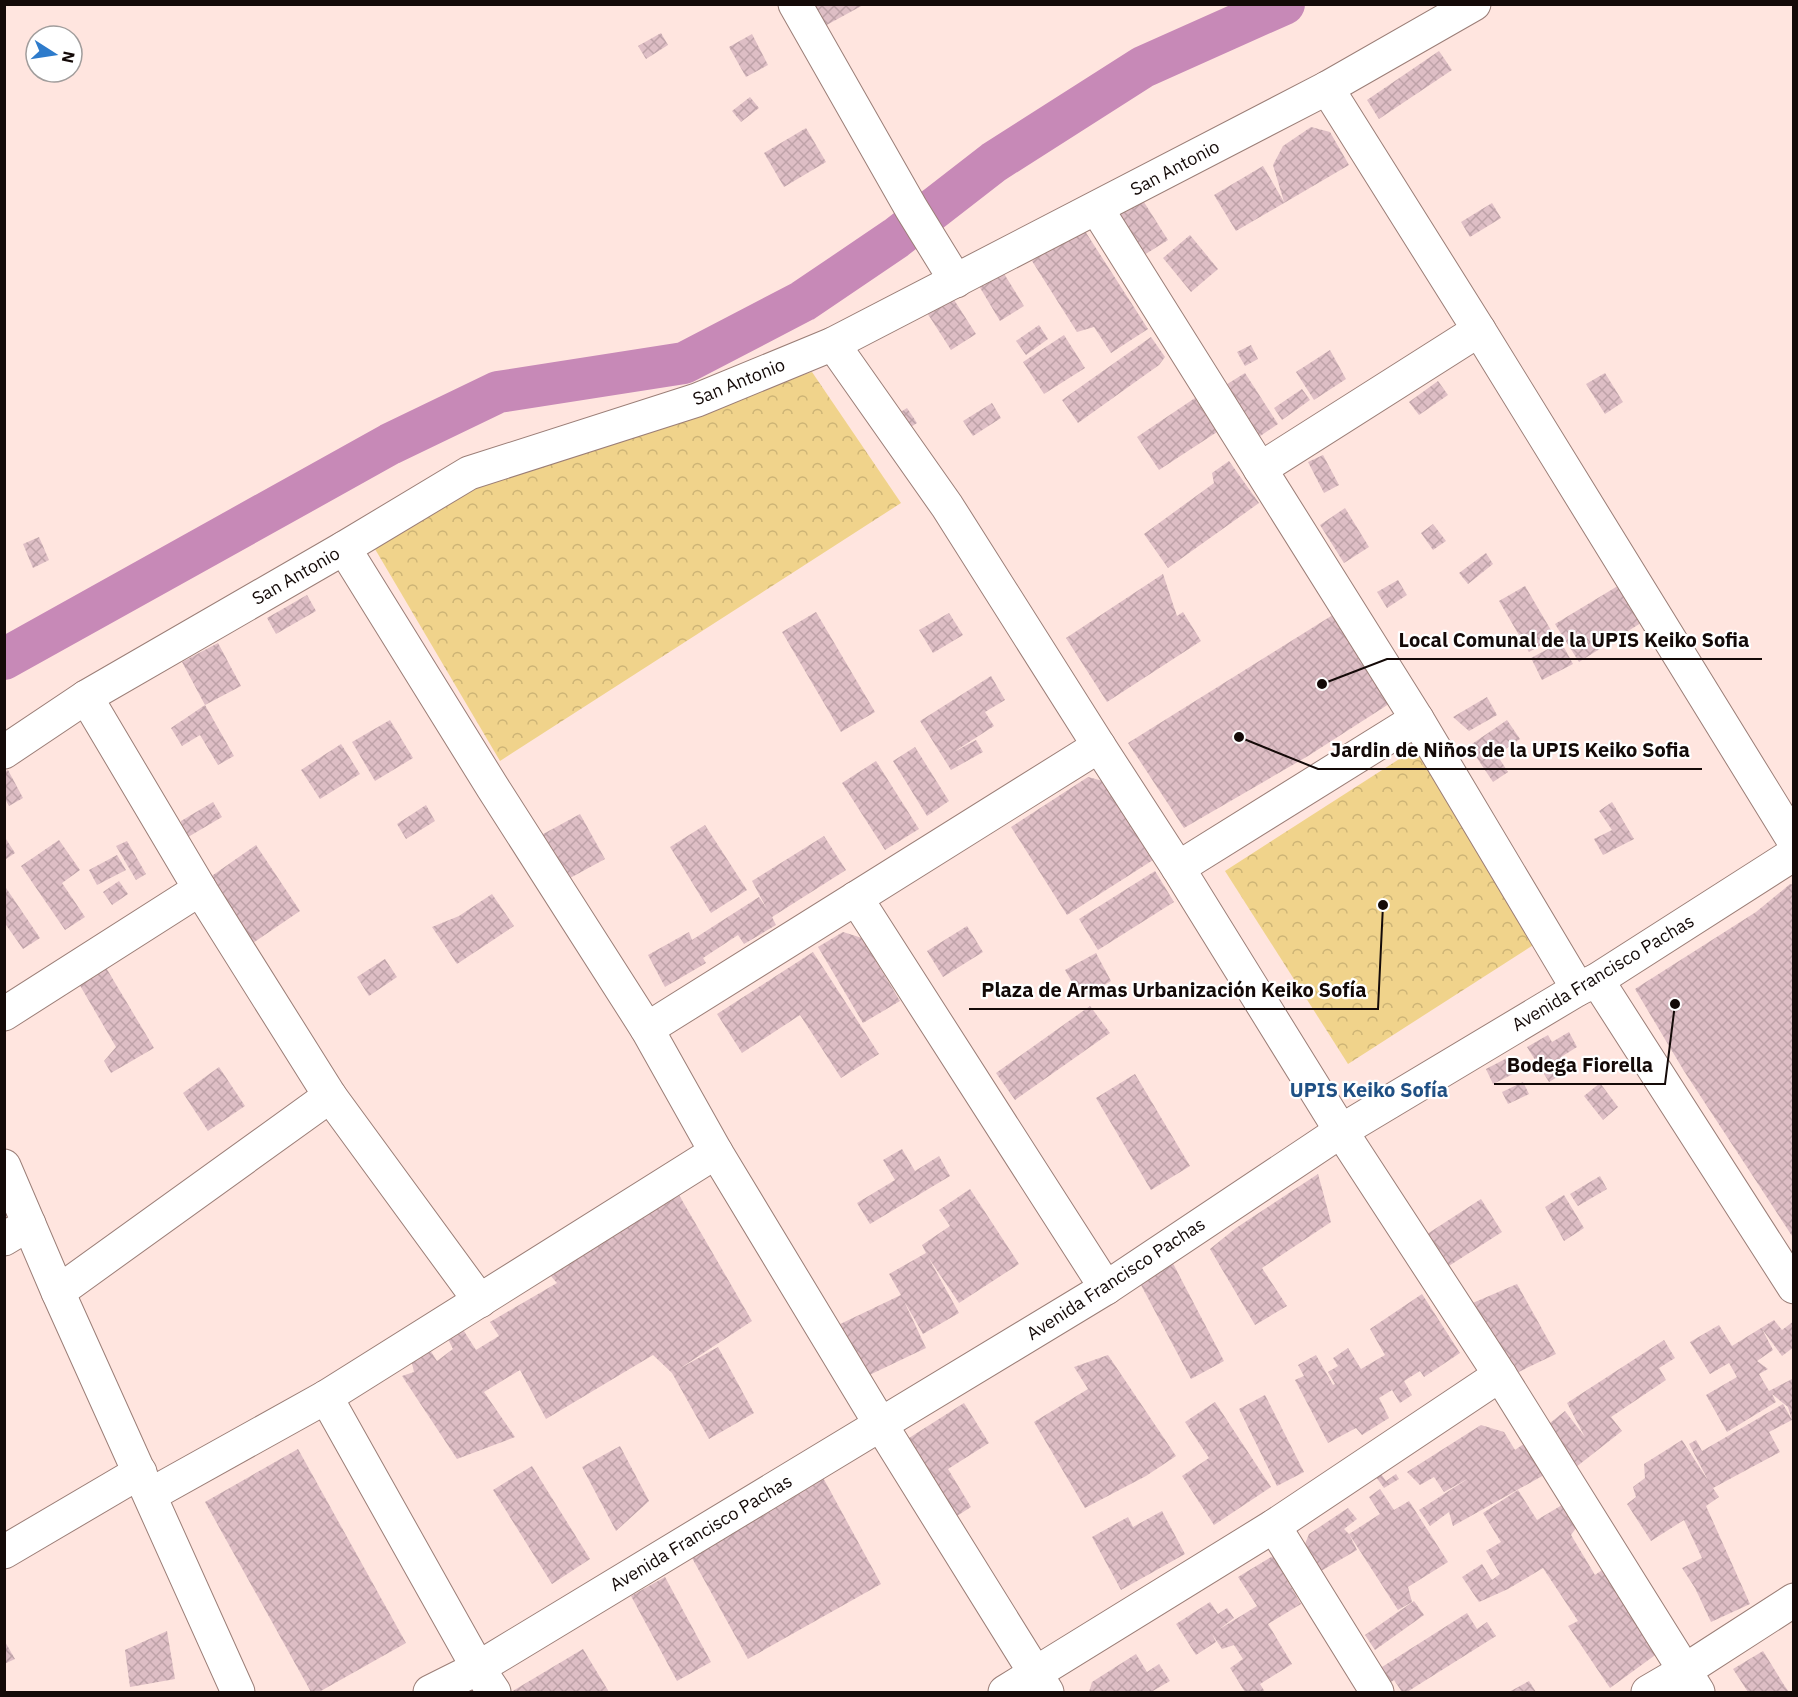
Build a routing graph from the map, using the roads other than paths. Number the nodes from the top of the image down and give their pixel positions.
1 (795, 4) edge
2 (1474, 4) edge
3 (1327, 88) junction
4 (1097, 208) junction
5 (956, 281) junction
6 (1479, 330) junction
7 (832, 344) junction
8 (1260, 469) junction
9 (344, 548) junction
10 (86, 697) junction
11 (1417, 719) junction
12 (1099, 746) junction
13 (4, 752) edge
14 (1794, 841) edge
15 (1794, 854) edge
16 (1178, 868) junction
17 (200, 889) junction
18 (856, 898) junction
19 (1588, 984) junction
20 (4, 1014) edge
21 (647, 1029) junction
22 (330, 1096) junction
23 (1341, 1131) junction
24 (716, 1152) junction
25 (4, 1166) edge
26 (17, 1232) edge
27 (1794, 1287) edge
28 (1106, 1288) junction
29 (58, 1292) junction
30 (480, 1301) junction
31 (1500, 1375) junction
32 (326, 1397) junction
33 (881, 1425) junction
34 (145, 1484) junction
35 (1274, 1526) junction
36 (4, 1552) edge
37 (1794, 1600) edge
38 (486, 1680) edge
39 (1691, 1682) edge
40 (1041, 1683) edge
41 (238, 1692) edge
42 (430, 1692) edge
43 (1005, 1692) edge
44 (1377, 1692) edge
45 (1648, 1692) edge

1 - 5 street
2 - 3 street, San Antonio
3 - 4 street, San Antonio
3 - 6 street
4 - 5 street, San Antonio
4 - 8 street
5 - 7 street, San Antonio
6 - 8 street
6 - 14 street
7 - 9 street, San Antonio
7 - 12 street
8 - 11 street
9 - 10 street, San Antonio
9 - 21 street
10 - 13 street, San Antonio
10 - 17 street
11 - 16 street
11 - 19 street
12 - 16 street
12 - 18 street
15 - 19 street, Avenida Francisco Pachas
16 - 23 street
17 - 20 street
17 - 22 street
18 - 21 street
18 - 28 street
19 - 23 street, Avenida Francisco Pachas
19 - 27 street
21 - 24 street
22 - 29 street
22 - 30 street
23 - 28 street, Avenida Francisco Pachas
23 - 31 street
24 - 30 street
24 - 33 street
25 - 26 street
26 - 29 street
28 - 33 street, Avenida Francisco Pachas
29 - 34 street
30 - 32 street
31 - 35 street
31 - 39 street
32 - 34 street
32 - 38 street
33 - 38 street, Avenida Francisco Pachas
33 - 40 street
34 - 36 street
34 - 41 street
35 - 40 street
35 - 44 street
37 - 39 street
38 - 42 street, Avenida Francisco Pachas
39 - 45 street
40 - 43 street

